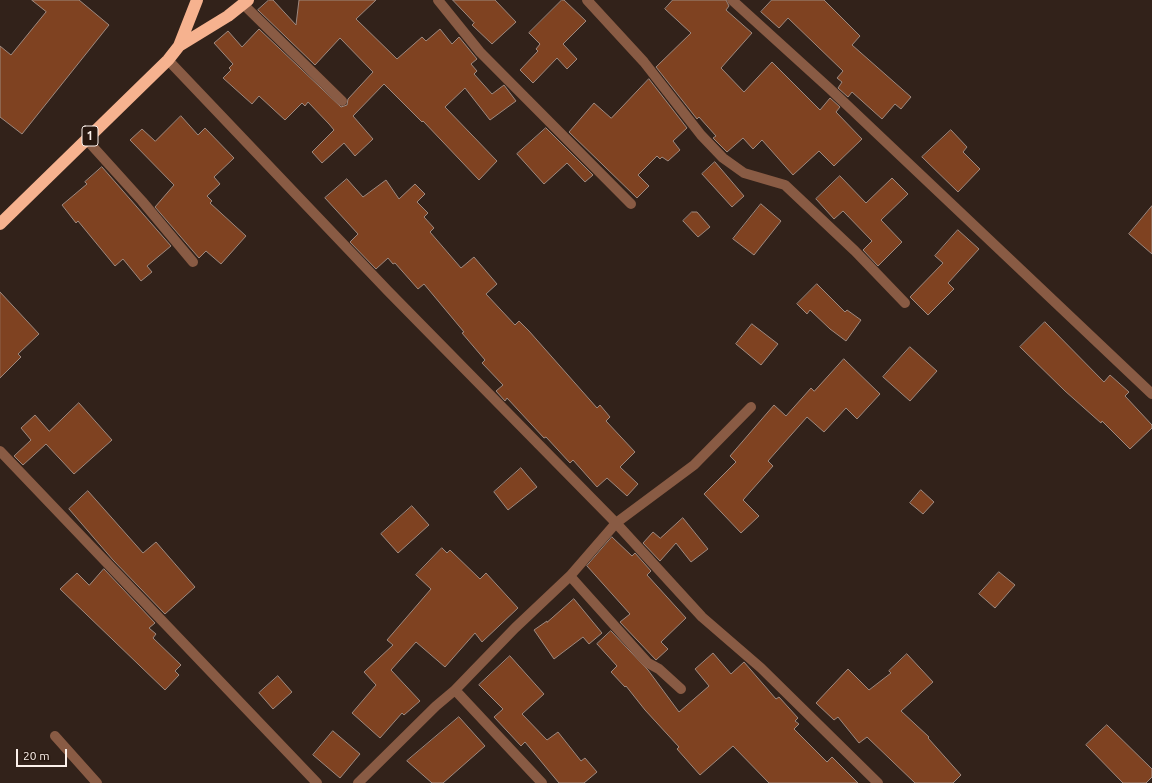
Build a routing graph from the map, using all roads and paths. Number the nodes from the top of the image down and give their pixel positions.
1 (197, 0) edge
2 (438, 0) edge
3 (587, 0) edge
4 (732, 0) edge
5 (246, 3) edge
6 (179, 46) junction
7 (168, 60) junction
8 (342, 101) dead end
9 (86, 139) junction
10 (631, 204) dead end
11 (0, 224) edge
12 (193, 262) dead end
13 (905, 302) dead end
14 (1152, 394) edge
15 (751, 407) dead end
16 (0, 451) edge
17 (616, 523) junction
18 (570, 576) junction
19 (681, 689) dead end
20 (454, 690) junction
21 (55, 736) dead end
22 (97, 783) edge
23 (316, 783) edge
24 (358, 783) edge
25 (542, 783) edge
26 (878, 783) edge

1 - 6 highway, 1
2 - 10 street
3 - 13 street
4 - 14 street
5 - 6 highway, 1
5 - 8 street
6 - 7 highway, 1
7 - 9 highway, 1
7 - 17 street
9 - 11 highway, 1
9 - 12 street
15 - 17 street
16 - 23 street
17 - 18 street
17 - 26 street
18 - 19 street
18 - 20 street
20 - 24 street
20 - 25 street
21 - 22 street

